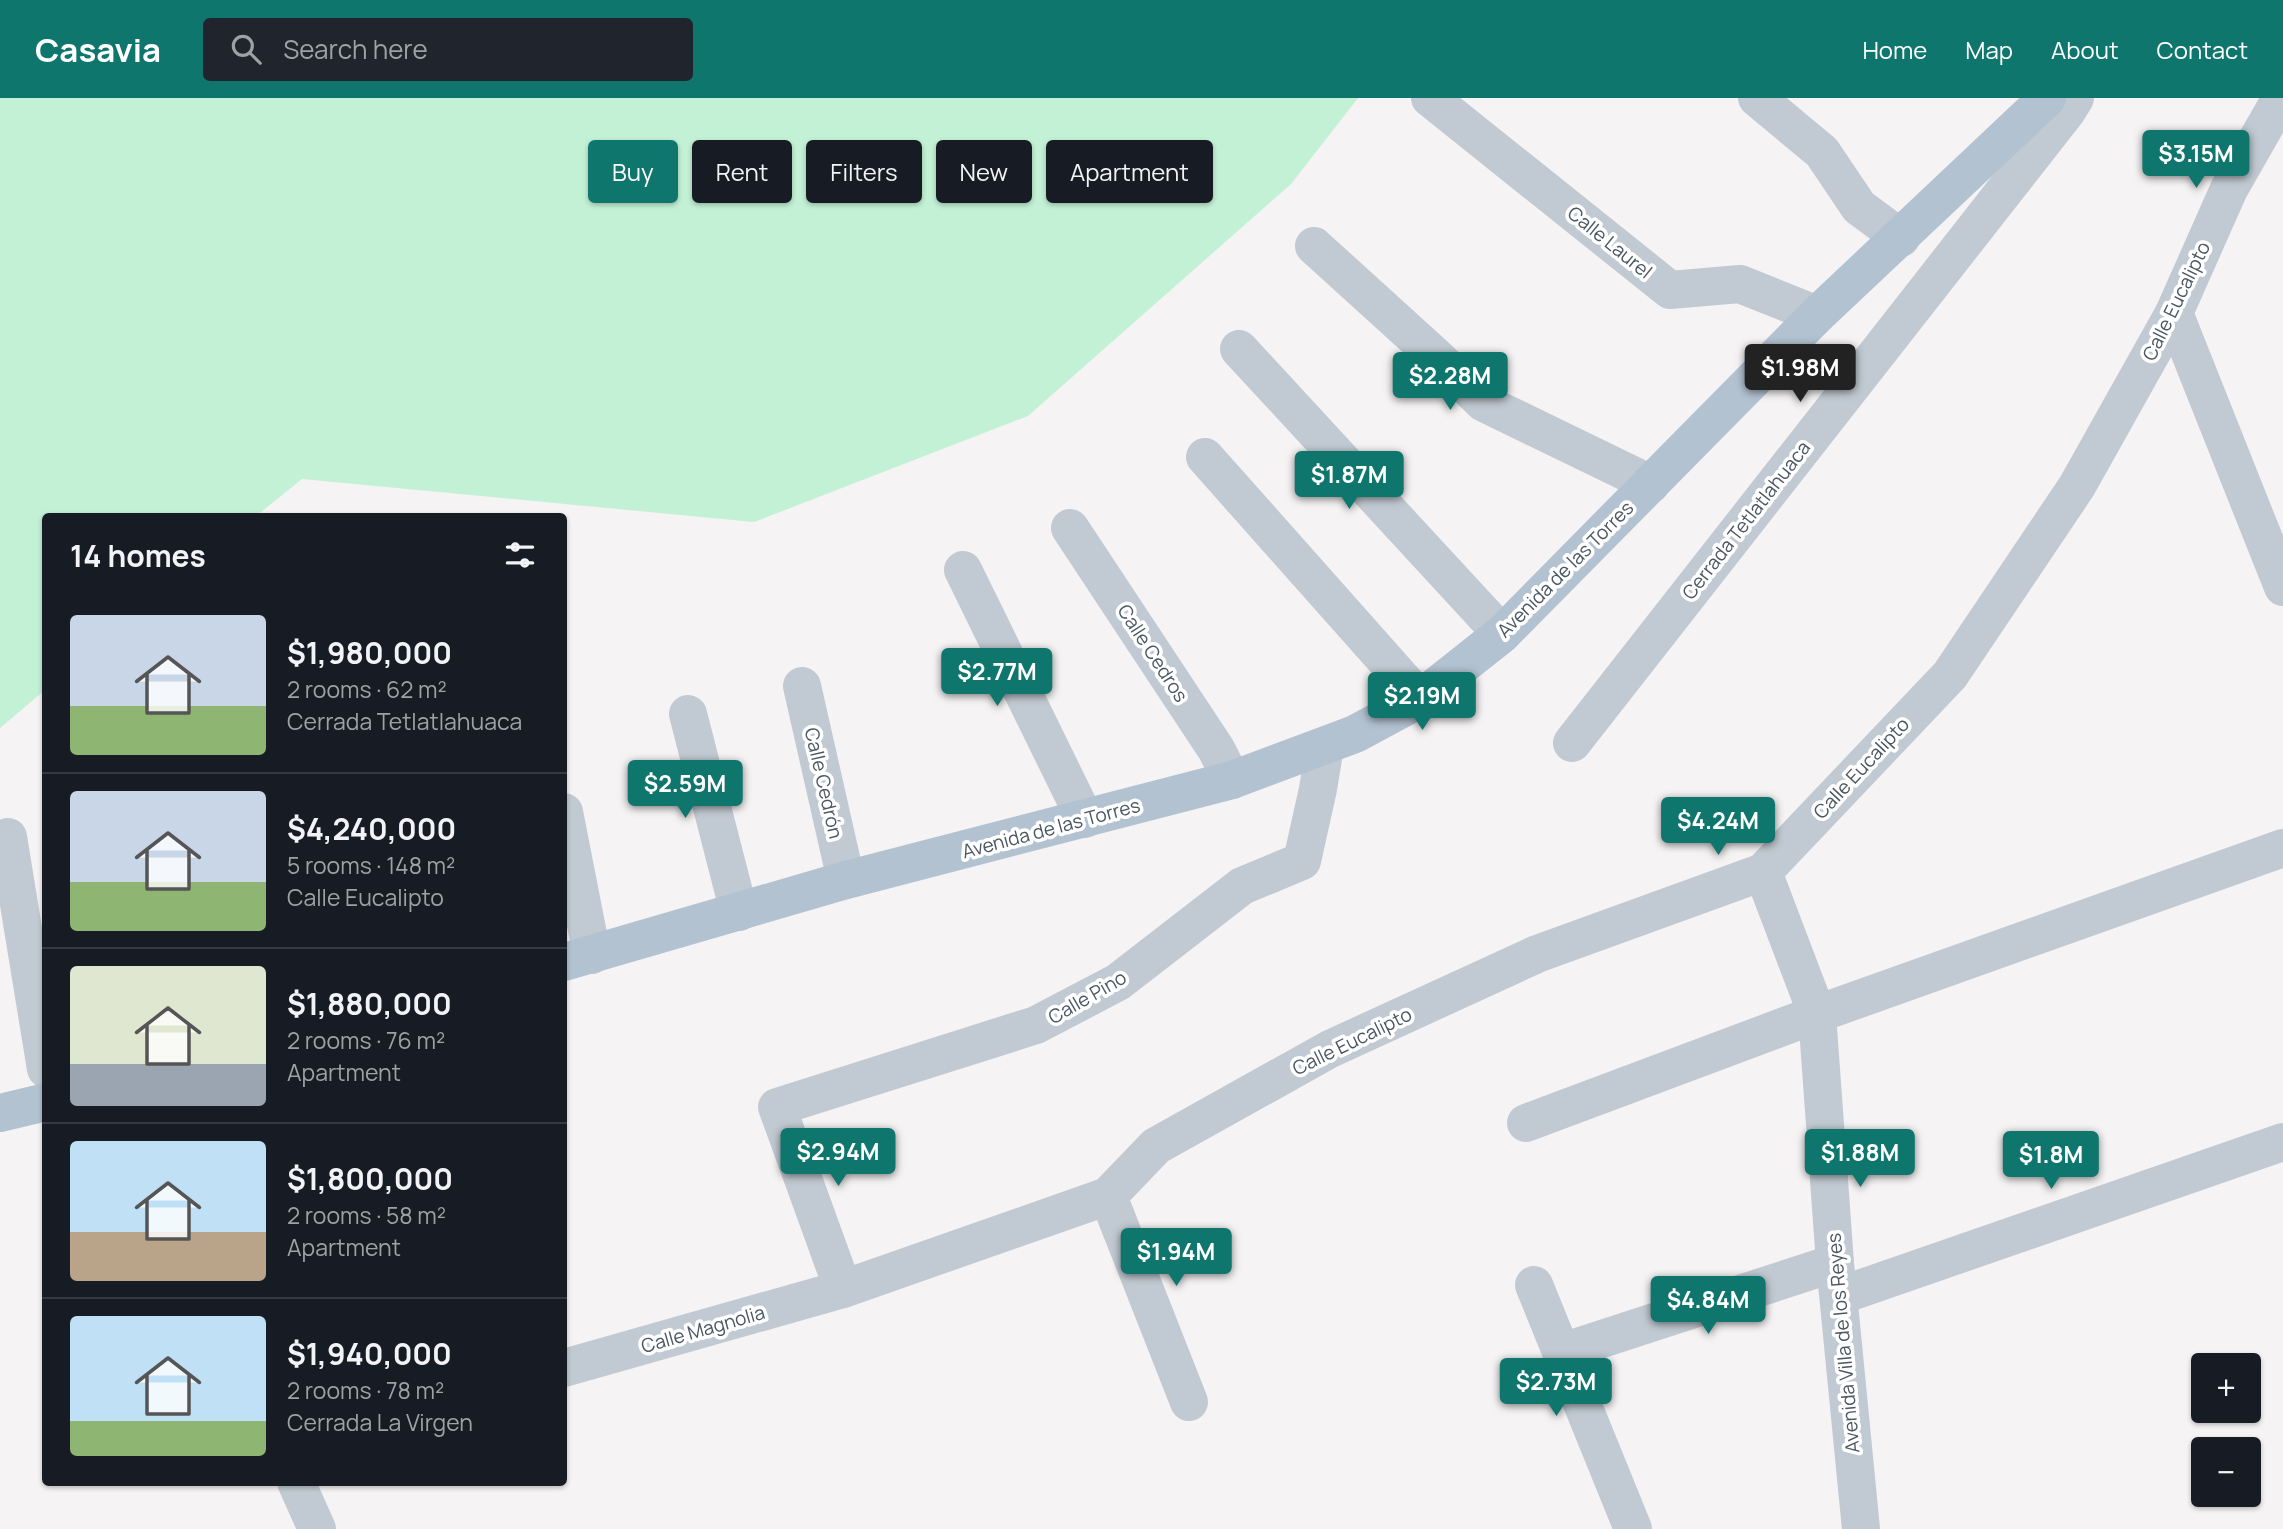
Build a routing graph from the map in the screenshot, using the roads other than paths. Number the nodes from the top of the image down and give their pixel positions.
1 (1430, 98) edge
2 (1757, 98) edge
3 (2047, 98) edge
4 (2075, 98) edge
5 (2281, 98) edge
6 (1900, 238) junction
7 (1314, 246) dead end
8 (2174, 313) junction
9 (1817, 315) junction
10 (1239, 349) dead end
11 (1205, 457) dead end
12 (1651, 484) junction
13 (1070, 528) dead end
14 (963, 570) dead end
15 (2283, 587) edge
16 (1502, 634) junction
17 (802, 686) dead end
18 (1420, 699) junction
19 (688, 714) dead end
20 (1572, 743) dead end
21 (1325, 746) junction
22 (1231, 780) junction
23 (1085, 819) junction
24 (8, 837) dead end
25 (567, 844) edge
26 (2283, 848) edge
27 (1763, 872) junction
28 (846, 880) junction
29 (739, 912) junction
30 (578, 959) edge
31 (1817, 1014) junction
32 (42, 1045) edge
33 (42, 1103) edge
34 (0, 1113) edge
35 (1526, 1123) dead end
36 (2283, 1142) edge
37 (1108, 1196) junction
38 (1837, 1279) junction
39 (1534, 1285) dead end
40 (843, 1289) junction
41 (1562, 1352) junction
42 (567, 1367) edge
43 (1189, 1402) dead end
44 (298, 1486) edge
45 (317, 1529) edge
46 (1633, 1529) edge
47 (1861, 1529) edge

1 - 9 street, Calle Laurel
2 - 6 street
3 - 6 main road, Avenida de las Torres
4 - 20 street, Cerrada Tetlatlahuaca
5 - 8 street, Calle Eucalipto
6 - 9 main road, Avenida de las Torres
7 - 12 street
8 - 15 street
8 - 27 street, Calle Eucalipto
9 - 12 main road, Avenida de las Torres
10 - 16 street
11 - 18 street
12 - 16 main road, Avenida de las Torres
13 - 22 street, Calle Cedros
14 - 23 street
16 - 18 main road, Avenida de las Torres
17 - 28 street, Calle Cedrón
18 - 21 main road, Avenida de las Torres
19 - 29 street
21 - 22 main road, Avenida de las Torres
21 - 40 street, Calle Pino
22 - 23 main road, Avenida de las Torres
23 - 28 main road, Avenida de las Torres
24 - 32 street
25 - 30 street
26 - 31 street
27 - 31 street, Avenida Villa de los Reyes
27 - 37 street, Calle Eucalipto
28 - 29 main road, Avenida de las Torres
29 - 30 main road, Avenida de las Torres
31 - 35 street
31 - 38 street, Avenida Villa de los Reyes
33 - 34 main road
36 - 38 street
37 - 40 street, Calle Magnolia
37 - 43 street
38 - 41 street
38 - 47 street, Avenida Villa de los Reyes
39 - 41 street
40 - 42 street, Calle Magnolia
41 - 46 street
44 - 45 street

